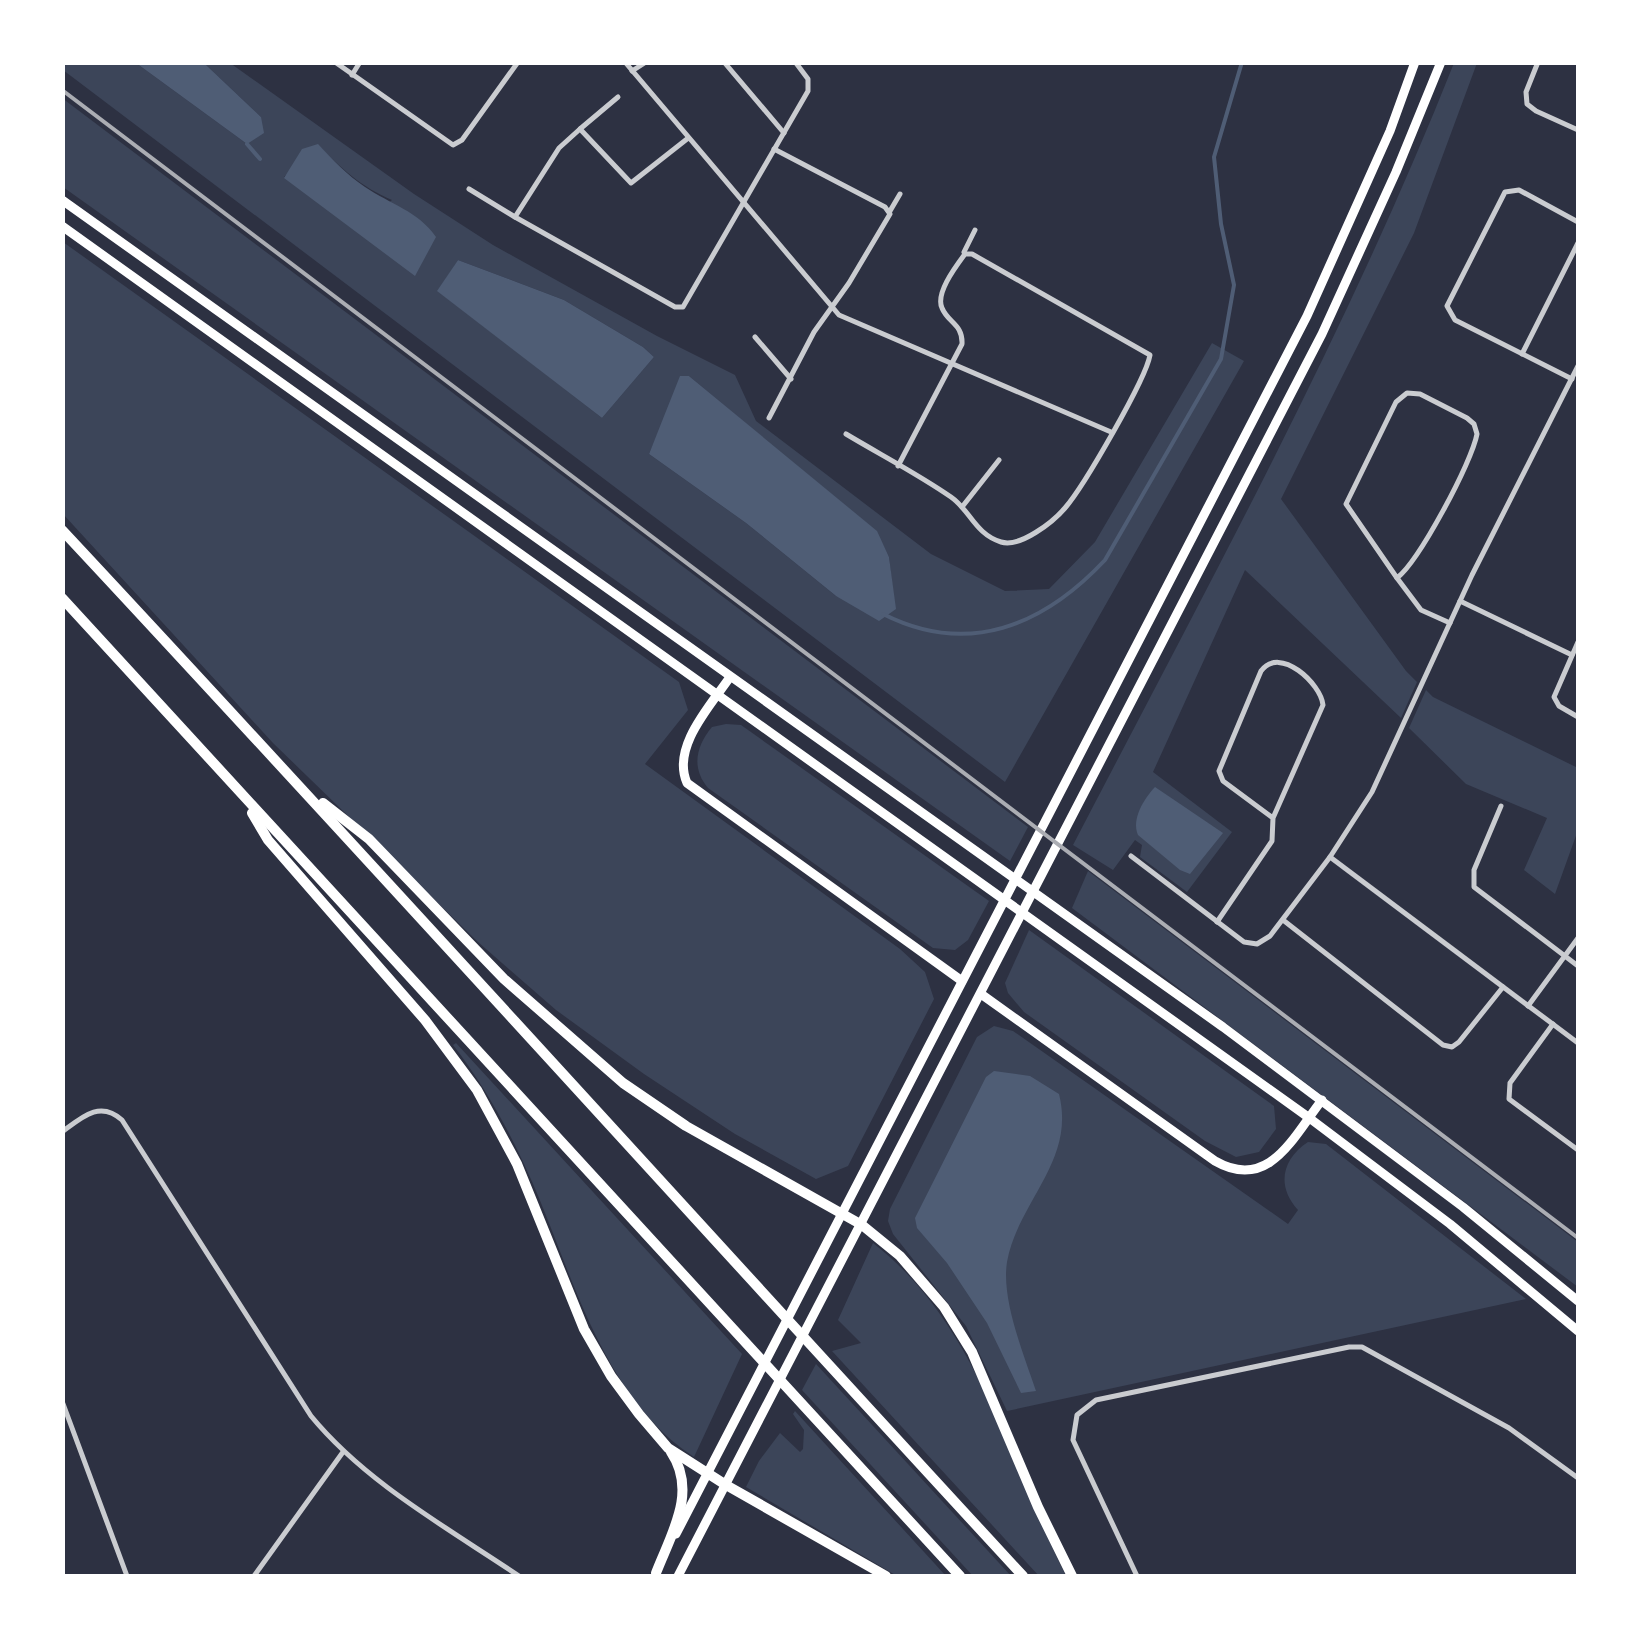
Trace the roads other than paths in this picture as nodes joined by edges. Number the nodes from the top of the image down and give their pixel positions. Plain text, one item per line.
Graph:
1 (334, 62) edge
2 (360, 62) edge
3 (505, 62) edge
4 (625, 62) edge
5 (646, 62) edge
6 (724, 62) edge
7 (1415, 62) edge
8 (1441, 62) edge
9 (1538, 62) edge
10 (796, 63) edge
11 (516, 65) edge
12 (632, 72) junction
13 (352, 75) junction
14 (618, 97) dead end
15 (580, 129) junction
16 (1578, 130) edge
17 (784, 133) junction
18 (687, 139) junction
19 (774, 149) junction
20 (469, 189) dead end
21 (900, 194) dead end
22 (62, 200) edge
23 (742, 203) junction
24 (890, 211) junction
25 (515, 217) junction
26 (1578, 222) edge
27 (62, 226) edge
28 (975, 230) dead end
29 (1578, 242) edge
30 (963, 255) junction
31 (832, 308) junction
32 (756, 337) dead end
33 (1522, 354) junction
34 (953, 365) junction
35 (1578, 366) edge
36 (791, 379) junction
37 (1572, 380) junction
38 (769, 418) dead end
39 (1111, 432) junction
40 (846, 434) dead end
41 (999, 460) dead end
42 (898, 466) junction
43 (962, 507) junction
44 (62, 530) edge
45 (1397, 578) junction
46 (62, 598) edge
47 (1460, 601) junction
48 (1450, 623) junction
49 (1578, 642) edge
50 (1572, 655) junction
51 (730, 677) junction
52 (718, 694) junction
53 (1578, 717) edge
54 (306, 791) junction
55 (244, 798) junction
56 (1501, 806) dead end
57 (1272, 818) junction
58 (1132, 856) dead end
59 (1330, 856) junction
60 (1283, 920) junction
61 (1217, 922) junction
62 (1578, 938) edge
63 (1564, 956) junction
64 (1578, 966) edge
65 (962, 981) junction
66 (1503, 987) junction
67 (981, 994) junction
68 (1528, 1006) junction
69 (1553, 1024) junction
70 (1578, 1043) edge
71 (1322, 1100) junction
72 (1308, 1117) junction
73 (62, 1132) edge
74 (1578, 1150) edge
75 (842, 1214) junction
76 (862, 1225) junction
77 (1578, 1301) edge
78 (1578, 1330) edge
79 (62, 1401) edge
80 (668, 1448) junction
81 (343, 1452) junction
82 (708, 1473) junction
83 (1578, 1478) edge
84 (726, 1484) junction
85 (655, 1575) edge
86 (128, 1576) edge
87 (254, 1576) edge
88 (520, 1576) edge
89 (678, 1576) edge
90 (886, 1576) edge
91 (960, 1576) edge
92 (1023, 1576) edge
93 (1072, 1576) edge
94 (1136, 1576) edge

1 - 13 street
2 - 13 street
3 - 11 street
4 - 12 street
5 - 12 street
6 - 17 street
7 - 65 main road
8 - 67 main road
9 - 16 street
10 - 17 street
11 - 13 street
12 - 18 street
14 - 15 street
15 - 18 street
15 - 25 street
17 - 19 street
18 - 23 street
19 - 23 street
19 - 24 street
20 - 25 street
21 - 24 street
22 - 51 main road
23 - 25 street
23 - 31 street
24 - 31 street
26 - 33 street
27 - 52 main road
28 - 30 street
29 - 33 street
30 - 34 street
30 - 39 street
31 - 34 street
31 - 36 street
32 - 36 street
33 - 37 street
34 - 39 street
34 - 42 street
35 - 37 street
36 - 38 street
37 - 47 street
39 - 43 street
40 - 42 street
41 - 43 street
42 - 43 street
44 - 54 highway
45 - 45 street
45 - 48 street
46 - 55 highway
47 - 48 street
47 - 50 street
48 - 59 street
49 - 50 street
50 - 53 street
51 - 52 main road
51 - 71 main road
52 - 65 main road
52 - 72 main road
54 - 75 highway
54 - 92 highway
55 - 80 highway
55 - 91 highway
56 - 63 street
57 - 57 street
57 - 61 street
58 - 61 street
59 - 60 street
59 - 66 street
60 - 61 street
60 - 66 street
62 - 63 street
63 - 64 street
63 - 68 street
65 - 75 main road
66 - 68 street
67 - 72 main road
67 - 76 main road
68 - 69 street
69 - 70 street
69 - 74 street
71 - 72 main road
71 - 77 main road
72 - 78 main road
73 - 81 street
75 - 76 highway
75 - 82 main road
76 - 84 main road
76 - 93 highway
79 - 86 street
80 - 82 highway
80 - 85 highway
81 - 87 street
81 - 88 street
82 - 84 highway
82 - 85 main road
83 - 94 street
84 - 89 main road
84 - 90 highway

